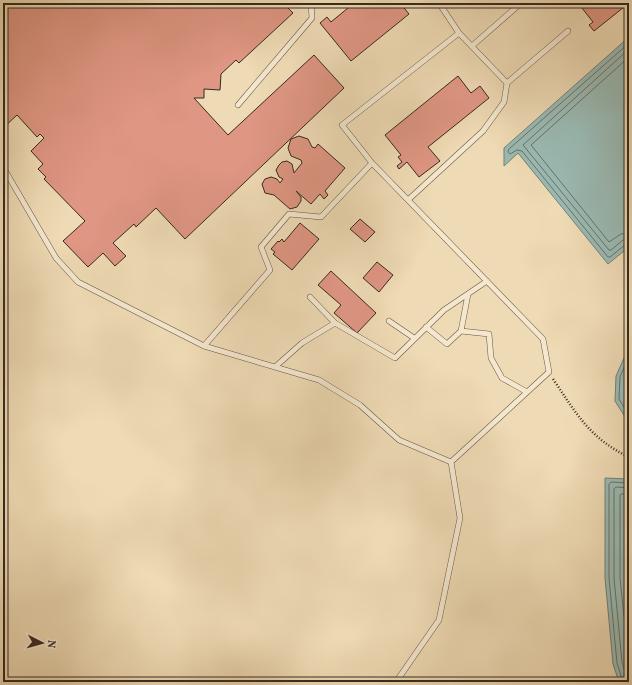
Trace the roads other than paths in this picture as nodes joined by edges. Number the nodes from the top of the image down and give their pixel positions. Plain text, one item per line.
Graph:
1 (311, 3) edge
2 (439, 3) edge
3 (521, 3) edge
4 (568, 31) dead end
5 (459, 33) junction
6 (472, 46) junction
7 (507, 84) junction
8 (238, 105) dead end
9 (372, 163) junction
10 (3, 168) edge
11 (408, 200) junction
12 (488, 282) junction
13 (468, 294) junction
14 (310, 297) dead end
15 (389, 321) dead end
16 (334, 323) junction
17 (426, 327) junction
18 (461, 331) junction
19 (414, 338) junction
20 (204, 346) junction
21 (275, 367) junction
22 (527, 392) junction
23 (451, 462) junction
24 (396, 682) edge

1 - 8 lane
2 - 5 lane
3 - 6 lane
4 - 7 lane
5 - 6 lane
5 - 9 lane
6 - 7 lane
7 - 11 lane
9 - 11 lane
9 - 20 lane
10 - 20 lane
11 - 12 lane
12 - 13 lane
12 - 22 lane
13 - 17 lane
13 - 18 lane
14 - 16 lane
15 - 19 lane
16 - 19 lane
16 - 21 lane
17 - 18 lane
17 - 19 lane
18 - 22 lane
20 - 21 lane
21 - 23 lane
22 - 23 lane
23 - 24 lane

